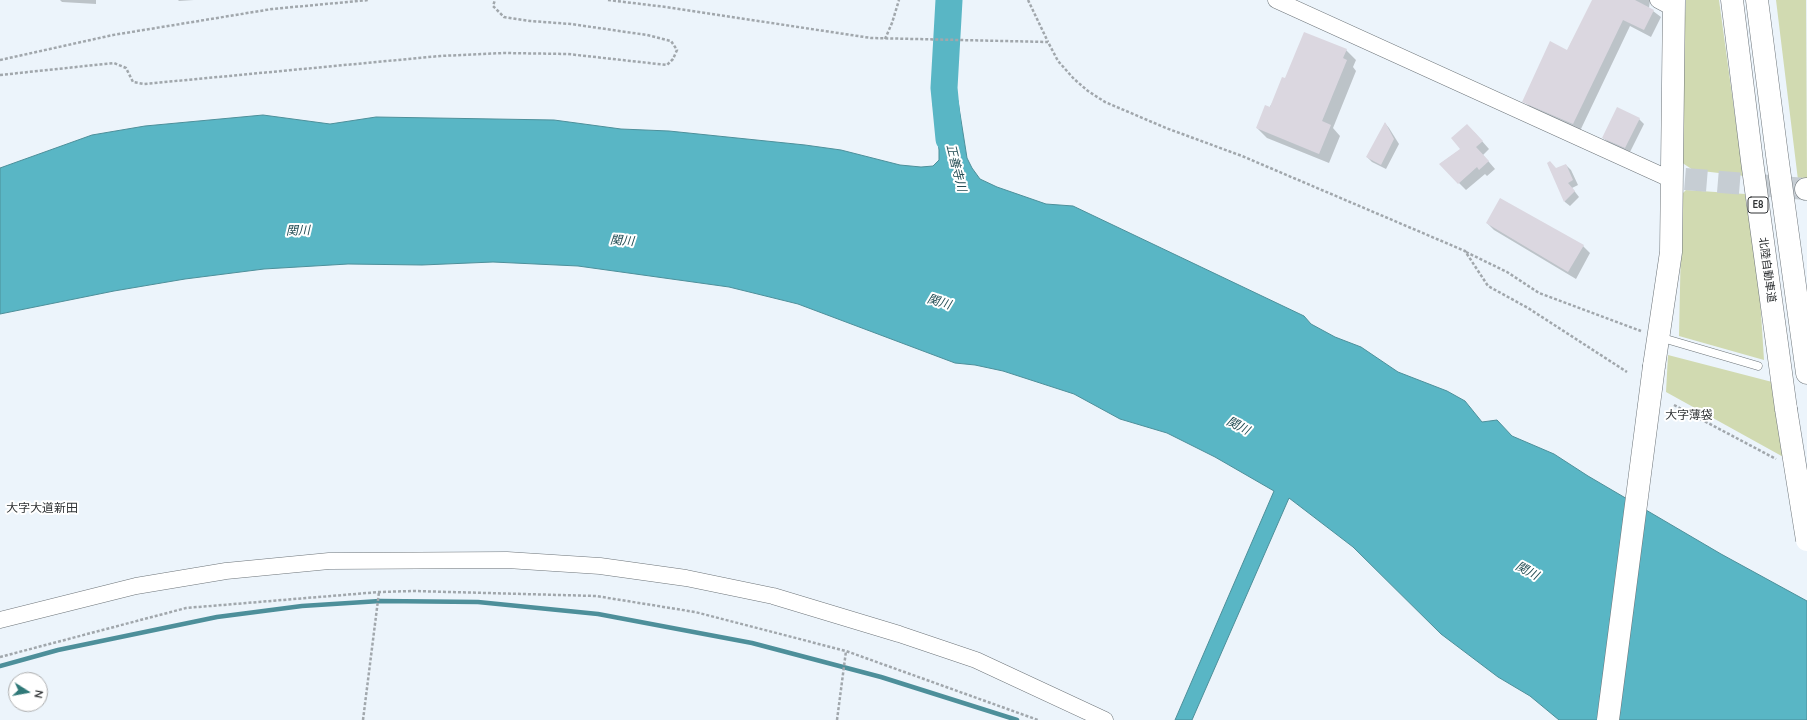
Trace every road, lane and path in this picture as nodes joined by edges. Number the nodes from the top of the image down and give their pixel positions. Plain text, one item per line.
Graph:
1 (369, 0) edge
2 (495, 0) edge
3 (608, 0) edge
4 (899, 0) edge
5 (1028, 0) edge
6 (1276, 0) edge
7 (1732, 0) edge
8 (1757, 0) edge
9 (1668, 3) edge
10 (885, 38) junction
11 (1048, 42) junction
12 (0, 60) edge
13 (0, 75) edge
14 (1678, 180) junction
15 (1465, 251) junction
16 (1658, 337) junction
17 (1758, 366) dead end
18 (1627, 372) dead end
19 (1807, 373) edge
20 (1674, 405) dead end
21 (1782, 462) dead end
22 (1807, 540) edge
23 (379, 592) junction
24 (0, 620) edge
25 (846, 650) junction
26 (0, 656) edge
27 (363, 720) edge
28 (837, 720) edge
29 (1038, 720) edge
30 (1105, 720) edge
31 (1608, 720) edge

1 - 12 path
2 - 13 path
3 - 10 path
4 - 10 path
5 - 11 path
6 - 14 street
7 - 22 main road, 北陸自動車道 / E8, bridge
8 - 19 main road, E8
9 - 14 main road
10 - 11 path
11 - 15 path
14 - 16 main road
15 - 16 path
15 - 18 path
16 - 17 lane
16 - 31 main road, bridge
20 - 21 path
23 - 25 path
23 - 26 path
23 - 27 path
24 - 30 street
25 - 28 path
25 - 29 path

